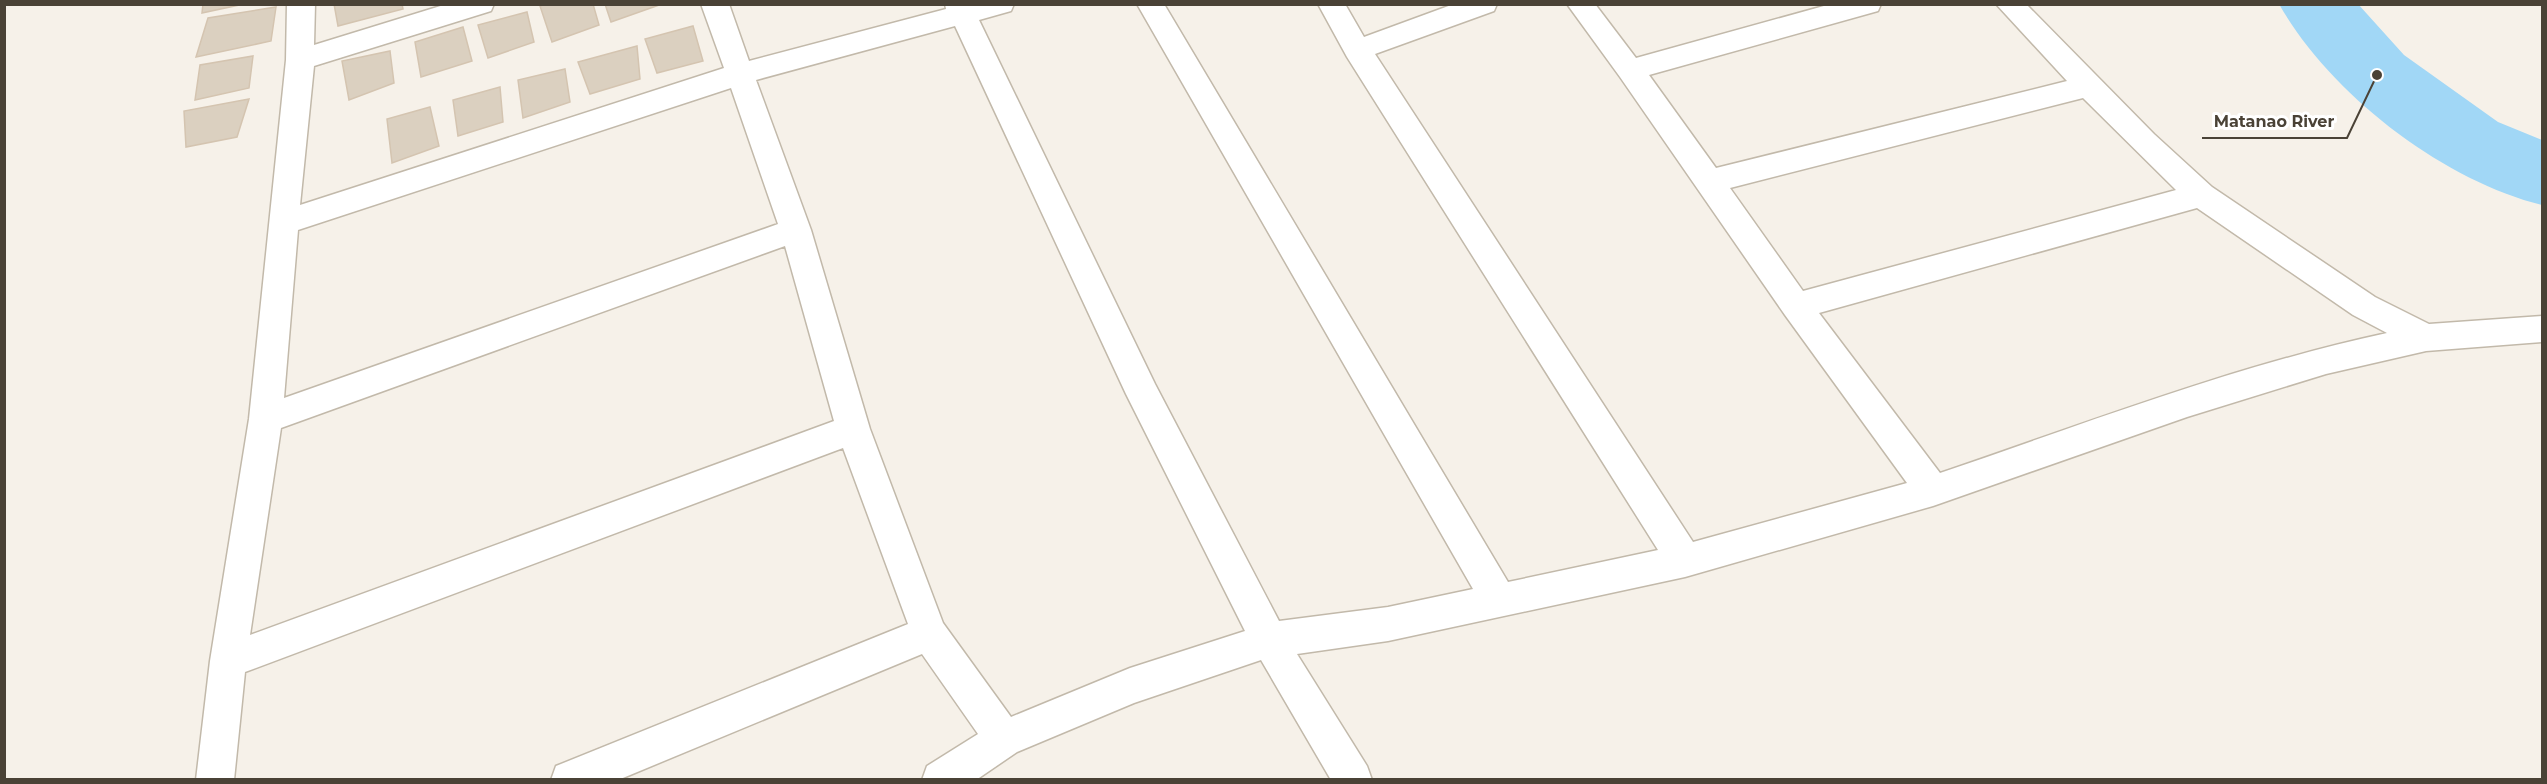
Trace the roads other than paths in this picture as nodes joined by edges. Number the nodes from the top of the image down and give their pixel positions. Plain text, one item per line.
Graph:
1 (302, 4) edge
2 (481, 4) edge
3 (715, 4) edge
4 (1001, 4) edge
5 (1150, 4) edge
6 (1331, 4) edge
7 (1484, 4) edge
8 (1580, 4) edge
9 (1868, 4) edge
10 (2009, 4) edge
11 (961, 10) edge
12 (1358, 50) junction
13 (300, 60) junction
14 (1630, 70) junction
15 (739, 74) junction
16 (2088, 87) junction
17 (1708, 182) junction
18 (2201, 195) junction
19 (283, 223) junction
20 (796, 230) junction
21 (1796, 306) junction
22 (2542, 329) edge
23 (2426, 338) junction
24 (266, 419) junction
25 (853, 429) junction
26 (1933, 491) junction
27 (1685, 561) junction
28 (1500, 602) junction
29 (929, 633) junction
30 (1269, 640) junction
31 (228, 661) junction
32 (1004, 740) junction
33 (215, 780) edge
34 (570, 780) edge
35 (941, 780) edge
36 (1353, 780) edge

1 - 13 street
2 - 13 street
3 - 15 street
4 - 11 street
5 - 28 street
6 - 12 street
7 - 12 street
8 - 14 street
9 - 14 street
10 - 16 street
11 - 15 street
11 - 30 street
12 - 27 street
13 - 19 street
14 - 17 street
15 - 19 street
15 - 20 street
16 - 17 street
16 - 18 street
17 - 21 street
18 - 21 street
18 - 23 street
19 - 24 street
20 - 24 street
20 - 25 street
21 - 26 street
22 - 23 street
23 - 26 street
24 - 31 street
25 - 29 street
25 - 31 street
26 - 27 street
27 - 28 street
28 - 30 street
29 - 32 street
29 - 34 street
30 - 32 street
30 - 36 street
31 - 33 street
32 - 35 street

